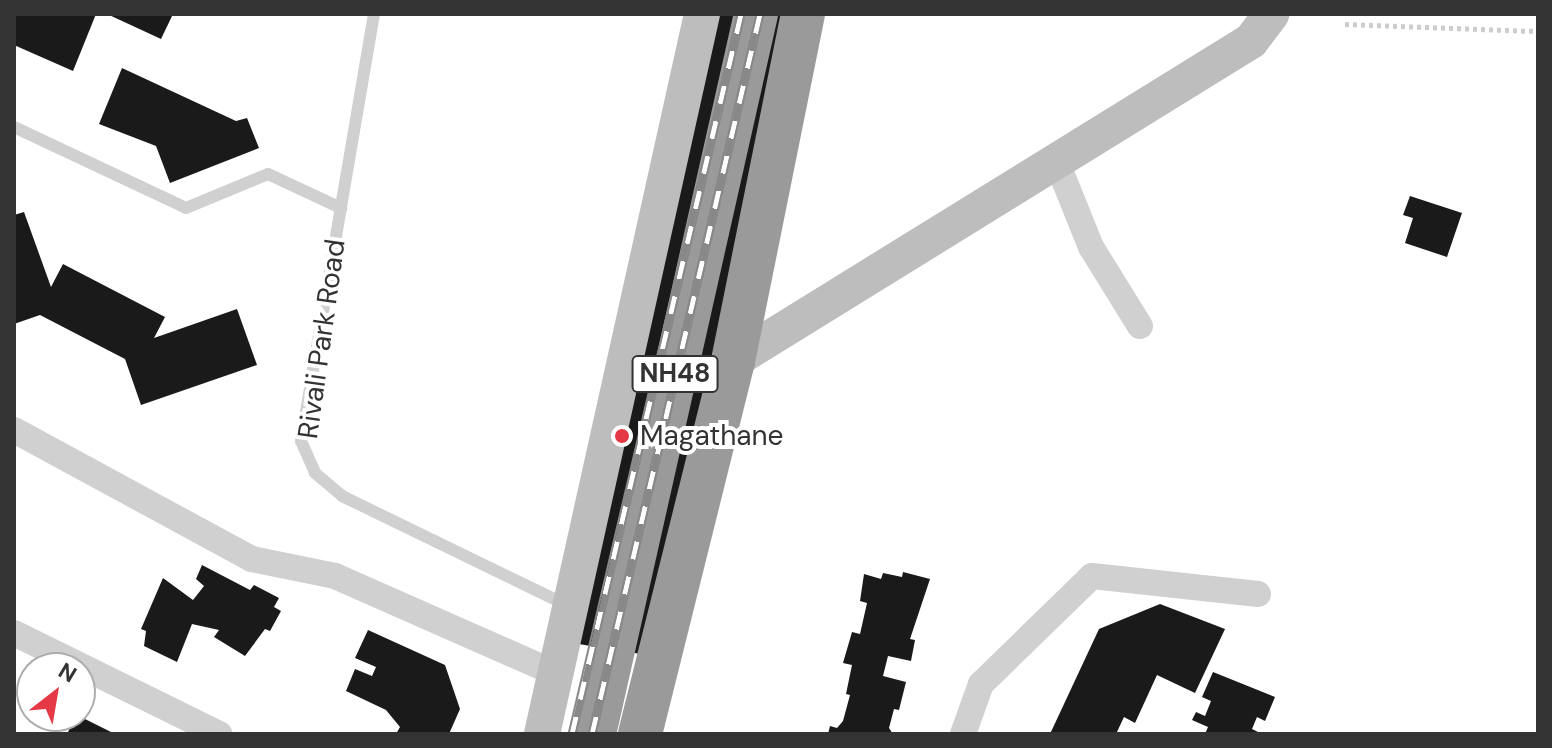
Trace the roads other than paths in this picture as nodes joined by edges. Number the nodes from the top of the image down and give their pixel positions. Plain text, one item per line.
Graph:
1 (374, 14) edge
2 (702, 14) edge
3 (756, 14) edge
4 (803, 14) edge
5 (1271, 14) edge
6 (14, 127) edge
7 (1056, 160) junction
8 (341, 208) junction
9 (1140, 326) dead end
10 (733, 361) junction
11 (14, 430) edge
12 (1258, 594) dead end
13 (569, 607) junction
14 (14, 633) edge
15 (555, 673) junction
16 (219, 734) edge
17 (542, 734) edge
18 (594, 734) edge
19 (640, 734) edge
20 (963, 734) edge

1 - 8 lane, Rivali Park Road
2 - 13 street
3 - 18 highway, NH48
4 - 10 highway, NH48
5 - 7 street
6 - 8 lane
7 - 9 street
7 - 10 street
8 - 13 lane, Rivali Park Road
10 - 19 highway, NH48
11 - 15 street
12 - 20 street
13 - 15 street
14 - 16 street
15 - 17 street

